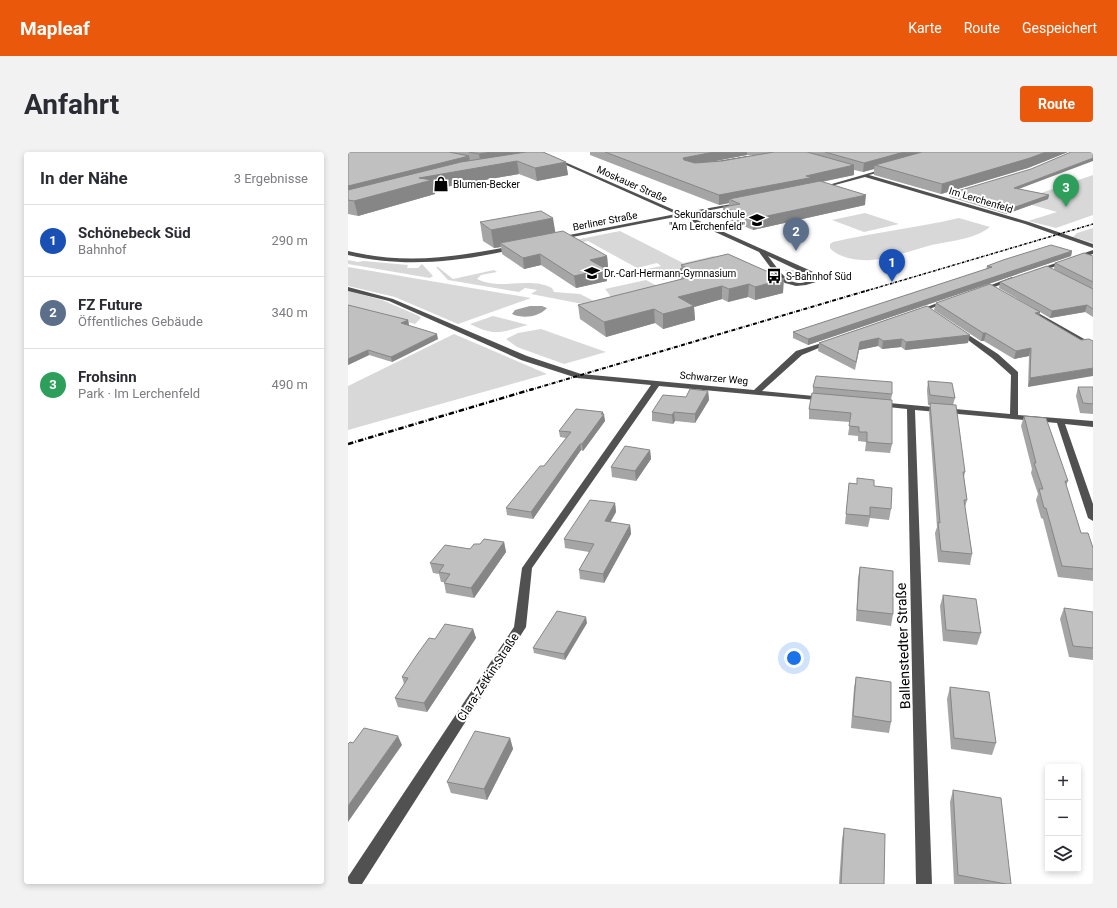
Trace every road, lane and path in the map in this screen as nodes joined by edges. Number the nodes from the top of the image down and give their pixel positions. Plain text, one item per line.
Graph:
1 (539, 152) edge
2 (552, 158) junction
3 (544, 160) edge
4 (751, 162) edge
5 (700, 164) edge
6 (894, 167) edge
7 (856, 173) edge
8 (863, 175) junction
9 (810, 190) edge
10 (952, 194) edge
11 (940, 197) junction
12 (748, 202) edge
13 (679, 215) junction
14 (553, 240) edge
15 (522, 246) edge
16 (1093, 246) edge
17 (762, 252) junction
18 (1093, 252) edge
19 (348, 253) edge
20 (1044, 268) junction
21 (1051, 272) edge
22 (1031, 273) edge
23 (1017, 278) edge
24 (989, 287) junction
25 (348, 289) edge
26 (996, 291) edge
27 (975, 292) edge
28 (954, 299) edge
29 (1030, 310) edge
30 (912, 314) edge
31 (951, 326) edge
32 (839, 339) edge
33 (1093, 347) edge
34 (656, 384) junction
35 (755, 393) junction
36 (833, 400) edge
37 (872, 404) edge
38 (911, 408) junction
39 (1014, 417) junction
40 (1060, 421) junction
41 (1093, 424) edge
42 (1093, 518) edge
43 (353, 884) edge
44 (924, 884) edge

1 - 2 street, Moskauer Straße
2 - 3 street
2 - 13 street, Moskauer Straße
4 - 5 street
6 - 8 street
7 - 8 street, Im Lerchenfeld
8 - 9 street
8 - 11 street, Im Lerchenfeld
10 - 11 street
11 - 16 street, Im Lerchenfeld
12 - 13 street, Berliner Straße
13 - 14 street, Berliner Straße
13 - 17 street, Moskauer Straße
15 - 19 street
17 - 17 street, Moskauer Straße
18 - 20 street
20 - 21 street
20 - 22 street
23 - 24 street
24 - 26 street
24 - 27 street
25 - 34 street, Schwarzer Weg
28 - 30 street
29 - 33 street
31 - 39 street
32 - 35 street
34 - 35 street, Schwarzer Weg
34 - 43 street, Clara-Zetkin-Straße
35 - 36 street, Schwarzer Weg
37 - 38 street
38 - 39 street
38 - 44 street, Ballenstedter Straße
39 - 40 street
40 - 41 street
40 - 42 street

